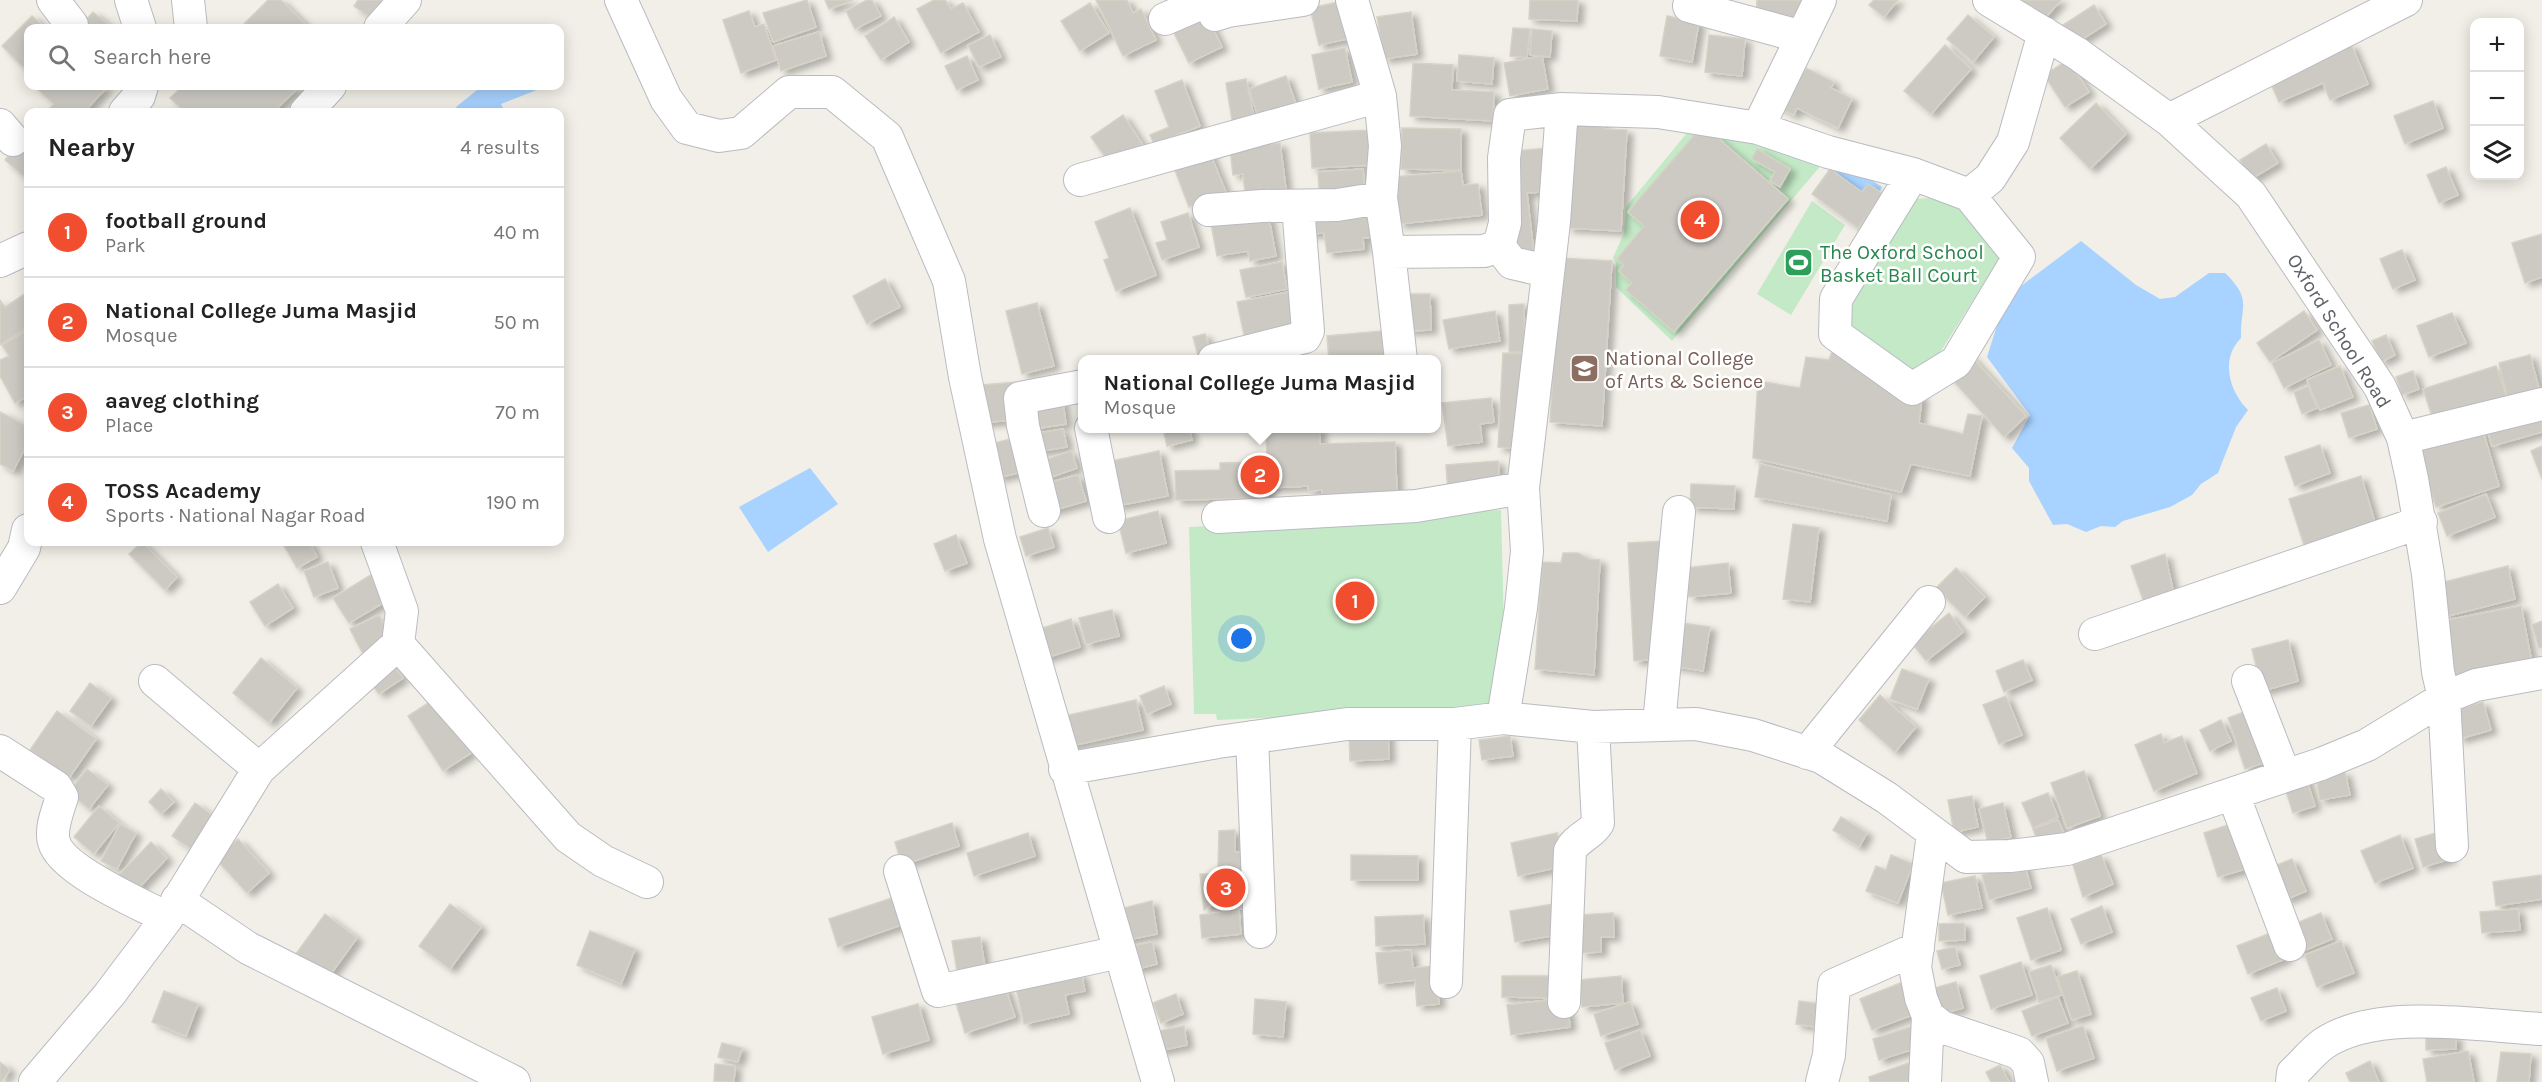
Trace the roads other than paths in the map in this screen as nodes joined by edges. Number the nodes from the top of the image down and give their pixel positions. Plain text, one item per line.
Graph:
1 (53, 0) edge
2 (131, 0) edge
3 (188, 0) edge
4 (405, 0) edge
5 (621, 0) edge
6 (1303, 0) edge
7 (1352, 0) edge
8 (1820, 0) edge
9 (1989, 0) edge
10 (2406, 0) edge
11 (1689, 6) dead end
12 (1165, 19) dead end
13 (71, 24) edge
14 (139, 24) edge
15 (191, 24) edge
16 (384, 24) edge
17 (2044, 33) junction
18 (1802, 37) junction
19 (141, 90) edge
20 (326, 90) edge
21 (1380, 96) junction
22 (128, 108) edge
23 (310, 108) edge
24 (1562, 110) junction
25 (2169, 120) junction
26 (1758, 128) junction
27 (1913, 174) junction
28 (1080, 180) dead end
29 (1969, 195) junction
30 (1381, 198) junction
31 (1298, 206) junction
32 (1209, 210) dead end
33 (1500, 246) junction
34 (24, 250) edge
35 (1389, 252) junction
36 (0, 261) edge
37 (1547, 271) junction
38 (1234, 355) edge
39 (1400, 355) edge
40 (1078, 389) edge
41 (2542, 404) edge
42 (1092, 433) edge
43 (2403, 438) junction
44 (1523, 488) junction
45 (1044, 511) dead end
46 (1679, 512) dead end
47 (1109, 516) dead end
48 (1218, 517) dead end
49 (2421, 522) junction
50 (24, 546) edge
51 (378, 546) edge
52 (0, 588) edge
53 (1929, 602) dead end
54 (2095, 634) dead end
55 (398, 644) junction
56 (2542, 673) edge
57 (155, 681) dead end
58 (2248, 681) dead end
59 (2444, 698) junction
60 (1503, 718) junction
61 (1659, 723) junction
62 (1455, 724) junction
63 (1593, 727) junction
64 (1252, 737) junction
65 (0, 752) edge
66 (1807, 753) junction
67 (259, 769) junction
68 (1065, 769) junction
69 (2285, 776) junction
70 (2234, 794) junction
71 (1933, 834) junction
72 (2452, 846) dead end
73 (900, 871) dead end
74 (647, 882) dead end
75 (172, 909) junction
76 (1260, 932) dead end
77 (2290, 945) dead end
78 (1918, 948) junction
79 (1120, 952) junction
80 (1446, 982) dead end
81 (1564, 1002) dead end
82 (1928, 1016) junction
83 (2542, 1029) edge
84 (35, 1082) edge
85 (514, 1082) edge
86 (1158, 1082) edge
87 (1822, 1082) edge
88 (1925, 1082) edge
89 (2032, 1082) edge
90 (2292, 1082) edge

1 - 13 street
2 - 14 street
3 - 15 street
4 - 16 street
5 - 68 street
6 - 12 street
7 - 21 street
8 - 18 street
9 - 17 street, Oxford School Road
10 - 25 street
11 - 18 street
17 - 25 street, Oxford School Road
17 - 29 street
18 - 26 street
19 - 22 street
20 - 23 street
21 - 28 street
21 - 30 street
24 - 26 street
24 - 33 street
24 - 37 street
25 - 43 street, Oxford School Road
26 - 27 street
27 - 29 street
27 - 29 street
30 - 31 street
30 - 35 street
31 - 32 street
31 - 38 street
33 - 35 street
33 - 37 street
34 - 36 street
35 - 39 street
37 - 44 street
40 - 45 street
41 - 43 street
42 - 47 street
43 - 49 street, Oxford School Road
44 - 48 street
44 - 60 street
46 - 61 street
49 - 54 street
49 - 59 street, Oxford School Road
50 - 52 street
51 - 55 street
53 - 66 street
55 - 67 street
55 - 74 street
56 - 59 street
57 - 67 street
58 - 69 street
59 - 69 street
59 - 72 street, Oxford School Road
60 - 62 street
60 - 63 street
61 - 63 street
61 - 66 street
62 - 64 street
62 - 80 street
63 - 81 street
64 - 68 street
64 - 76 street
65 - 75 street
66 - 71 street
67 - 75 street
68 - 79 street
69 - 70 street
70 - 71 street
70 - 77 street
71 - 78 street
73 - 79 street
75 - 84 street
75 - 85 street
78 - 82 street
78 - 87 street
79 - 86 street
82 - 88 street
82 - 89 street
83 - 90 street

